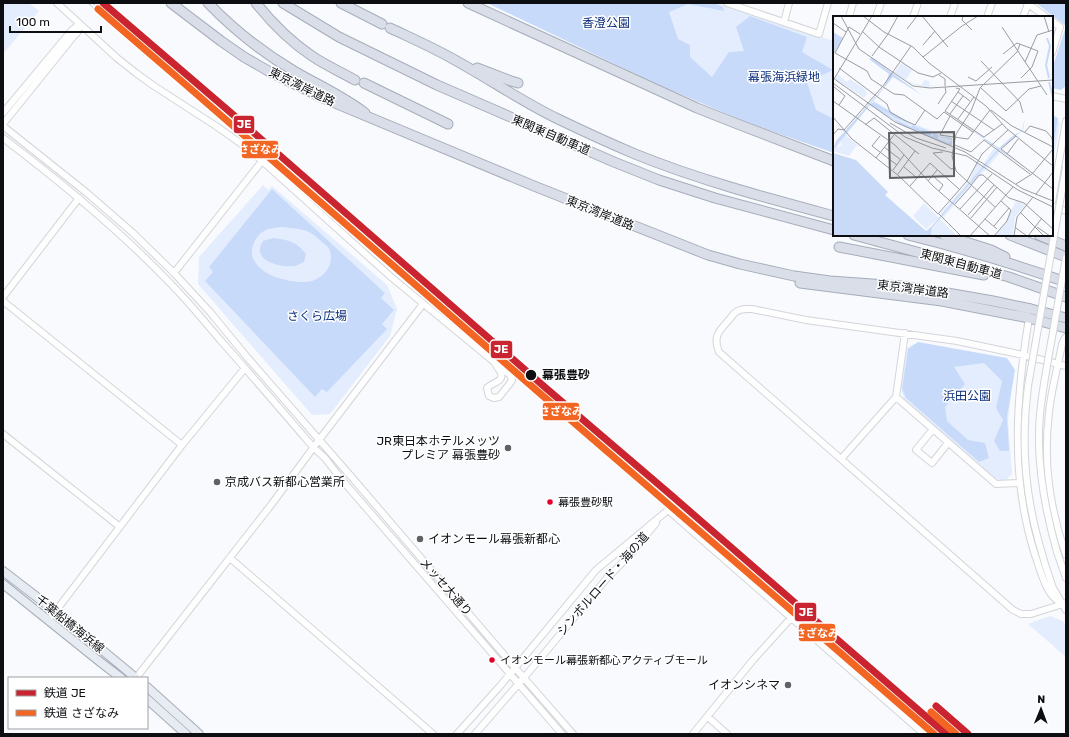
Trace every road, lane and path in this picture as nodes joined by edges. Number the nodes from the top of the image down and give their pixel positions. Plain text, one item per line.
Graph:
1 (56, 3) edge
2 (171, 3) edge
3 (208, 3) edge
4 (256, 3) edge
5 (282, 3) edge
6 (341, 3) edge
7 (468, 3) edge
8 (726, 3) edge
9 (751, 3) edge
10 (789, 3) edge
11 (828, 3) edge
12 (853, 3) edge
13 (881, 3) edge
14 (918, 3) edge
15 (955, 3) edge
16 (992, 3) edge
17 (1028, 3) edge
18 (749, 10) junction
19 (849, 16) edge
20 (876, 16) edge
21 (913, 16) edge
22 (950, 16) edge
23 (986, 16) edge
24 (1023, 16) edge
25 (1045, 16) edge
26 (784, 22) junction
27 (1053, 22) edge
28 (80, 24) junction
29 (382, 24) dead end
30 (390, 28) dead end
31 (1053, 50) edge
32 (454, 59) junction
33 (518, 83) dead end
34 (1053, 96) edge
35 (1066, 99) edge
36 (3, 113) edge
37 (376, 121) junction
38 (1066, 121) edge
39 (448, 124) dead end
40 (3, 125) edge
41 (3, 138) edge
42 (262, 161) junction
43 (833, 161) edge
44 (1066, 166) edge
45 (1053, 196) edge
46 (79, 198) junction
47 (1053, 206) edge
48 (1066, 211) edge
49 (833, 216) edge
50 (833, 230) edge
51 (858, 236) edge
52 (912, 236) edge
53 (947, 236) edge
54 (1013, 236) edge
55 (1043, 236) edge
56 (839, 246) dead end
57 (1066, 246) edge
58 (708, 255) junction
59 (1066, 257) edge
60 (1025, 268) junction
61 (174, 273) junction
62 (1009, 277) junction
63 (1066, 282) edge
64 (1066, 296) edge
65 (3, 297) edge
66 (3, 301) edge
67 (423, 304) junction
68 (1029, 318) junction
69 (1066, 318) edge
70 (1066, 328) edge
71 (905, 334) junction
72 (1066, 337) edge
73 (1023, 355) junction
74 (494, 362) junction
75 (1058, 364) junction
76 (1066, 366) edge
77 (245, 368) junction
78 (896, 397) junction
79 (933, 429) junction
80 (3, 434) edge
81 (319, 440) junction
82 (948, 443) junction
83 (182, 445) junction
84 (313, 448) junction
85 (841, 459) junction
86 (1019, 483) junction
87 (668, 510) junction
88 (120, 527) junction
89 (1066, 555) edge
90 (230, 558) junction
91 (3, 571) edge
92 (1066, 578) edge
93 (3, 584) edge
94 (1064, 603) edge
95 (1066, 610) edge
96 (55, 611) junction
97 (792, 617) junction
98 (49, 620) junction
99 (514, 667) junction
100 (510, 673) junction
101 (120, 677) edge
102 (135, 677) edge
103 (137, 677) edge
104 (524, 678) junction
105 (519, 684) junction
106 (148, 688) edge
107 (148, 700) edge
108 (708, 717) junction
109 (186, 734) edge
110 (199, 734) edge
111 (433, 734) edge
112 (457, 734) edge
113 (475, 734) edge
114 (562, 734) edge
115 (573, 734) edge
116 (693, 734) edge
117 (727, 734) edge
118 (924, 734) edge

1 - 28 street
2 - 37 highway, 東京湾岸道路
3 - 37 highway
4 - 39 highway
5 - 50 highway, 東関東自動車道
6 - 29 highway
7 - 43 highway
8 - 18 street
9 - 18 street
10 - 26 street
11 - 26 street
12 - 19 street
13 - 20 street
14 - 21 street
15 - 22 street
16 - 23 street
17 - 24 street
17 - 25 street
18 - 26 street
27 - 31 street
28 - 36 street
28 - 40 street
28 - 42 street
30 - 32 highway, 東関東自動車道
32 - 33 highway
32 - 49 highway, 東関東自動車道
34 - 35 street
37 - 58 highway, 東京湾岸道路
38 - 45 street
40 - 61 street, メッセ大通り
41 - 46 street, メッセ大通り
42 - 61 street
42 - 67 street
44 - 94 street, bridge
46 - 65 street
46 - 77 street, メッセ大通り
47 - 48 street
51 - 62 highway, 東関東自動車道
52 - 60 highway, 東関東自動車道
53 - 60 highway
54 - 59 highway
55 - 57 highway
56 - 62 highway
58 - 68 highway
58 - 69 highway, 東京湾岸道路, bridge
59 - 92 street, bridge
60 - 63 highway, 東関東自動車道
61 - 81 street, メッセ大通り
62 - 64 highway, 東関東自動車道
66 - 83 street
67 - 74 street
67 - 81 street
68 - 70 highway
68 - 73 street
71 - 73 street
71 - 78 street
71 - 85 street
72 - 75 street
73 - 75 street
73 - 86 street
74 - 74 street
75 - 76 street
75 - 89 street
77 - 83 street
77 - 84 street, メッセ大通り
78 - 79 street
78 - 85 street
79 - 82 street
79 - 82 street
80 - 88 street
81 - 84 street
81 - 99 street, メッセ大通り
82 - 86 street
83 - 88 street
84 - 90 street
84 - 100 street, メッセ大通り
85 - 94 street
86 - 94 street
87 - 97 street
87 - 99 street, シンボルロード・海の道
87 - 104 street, シンボルロード・海の道
88 - 96 street
90 - 103 street
90 - 111 street
91 - 96 main road, 千葉船橋海浜線
93 - 98 main road, 千葉船橋海浜線
94 - 95 street
96 - 98 street
96 - 102 main road, 千葉船橋海浜線
97 - 108 street
97 - 118 street
98 - 101 main road, 千葉船橋海浜線
99 - 100 street, シンボルロード・海の道
99 - 104 street, メッセ大通り
100 - 105 street, メッセ大通り
100 - 112 street, シンボルロード・海の道
104 - 105 street, シンボルロード・海の道
104 - 115 street, メッセ大通り
105 - 113 street
105 - 114 street, メッセ大通り
106 - 110 main road
107 - 109 main road
108 - 116 street
108 - 117 street

